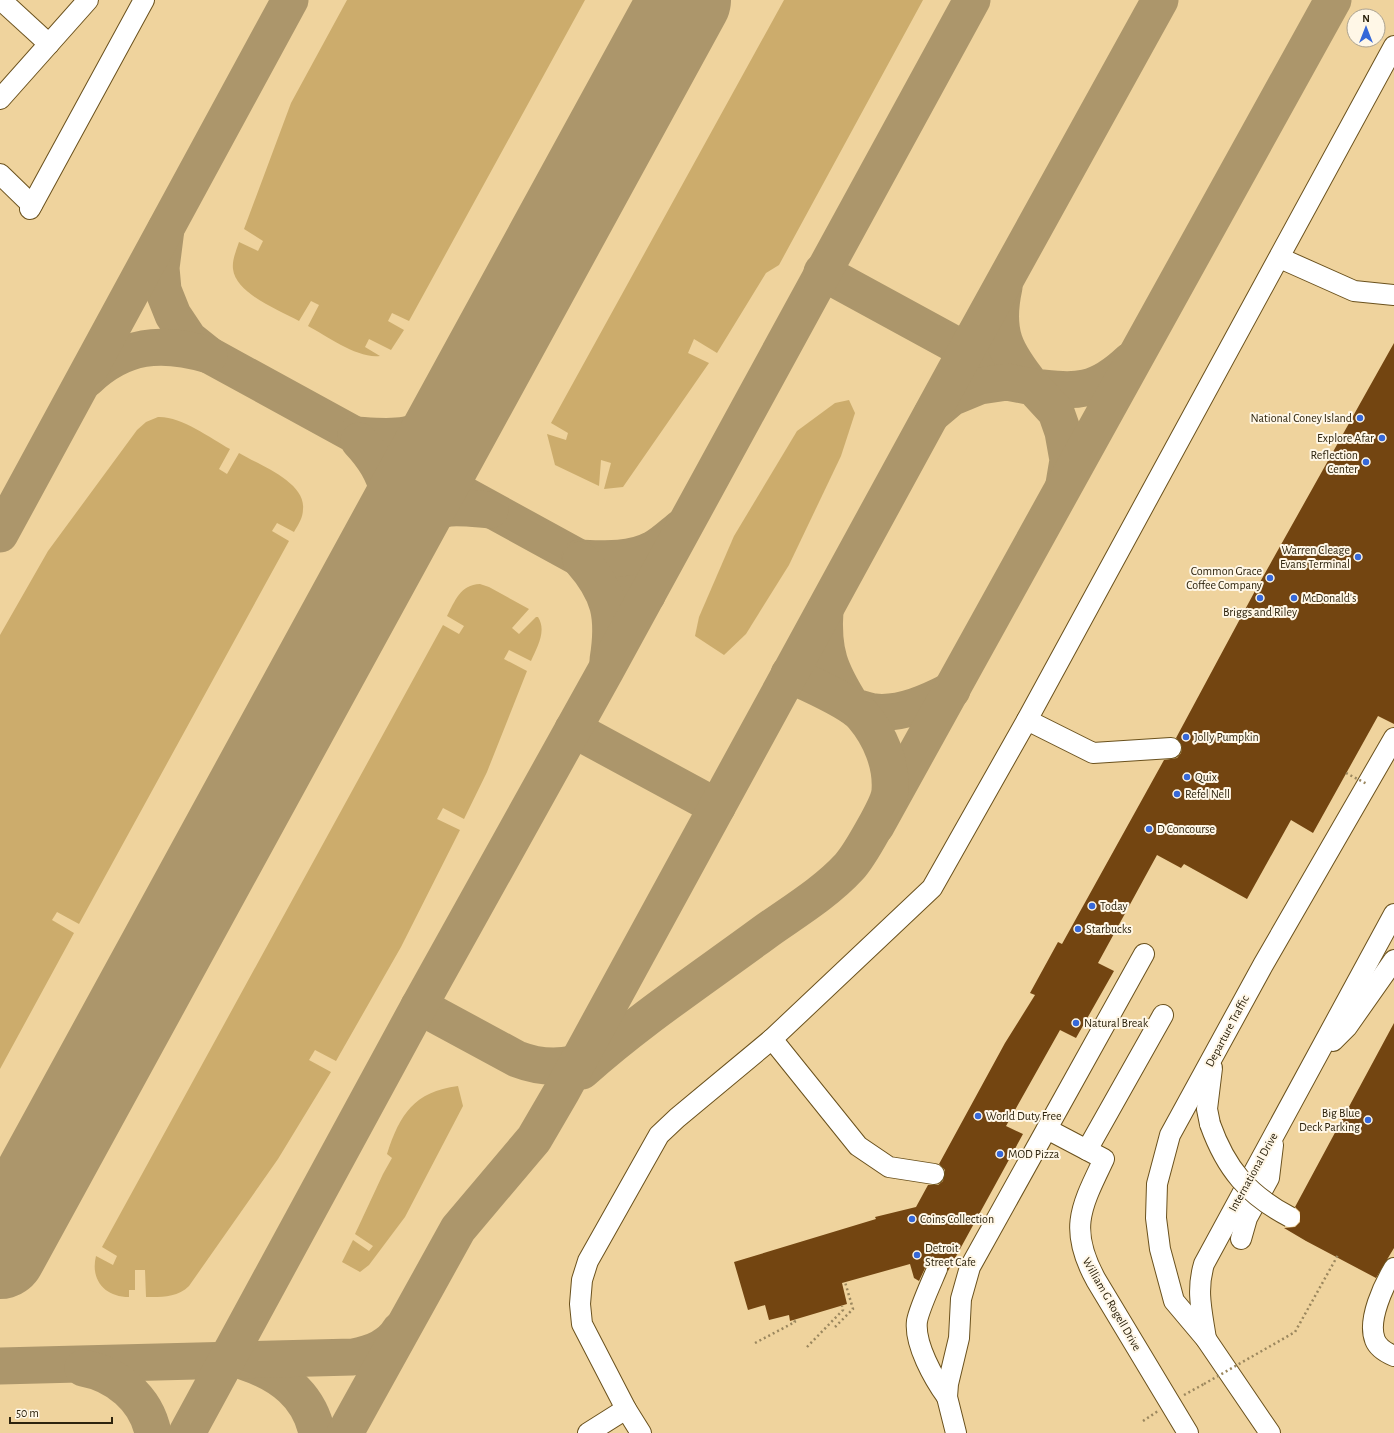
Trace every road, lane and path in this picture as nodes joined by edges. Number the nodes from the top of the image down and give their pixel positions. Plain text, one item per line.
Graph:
1 (1, 0) edge
2 (88, 0) edge
3 (144, 0) edge
4 (49, 44) junction
5 (1394, 46) edge
6 (0, 100) edge
7 (0, 174) edge
8 (1280, 258) junction
9 (1394, 294) edge
10 (1027, 720) junction
11 (1394, 738) edge
12 (1171, 748) dead end
13 (1346, 773) dead end
14 (1367, 784) junction
15 (1394, 914) edge
16 (1144, 954) dead end
17 (1394, 960) edge
18 (1163, 1015) dead end
19 (772, 1039) junction
20 (1317, 1056) junction
21 (1213, 1058) junction
22 (1047, 1129) junction
23 (1275, 1133) junction
24 (1087, 1150) junction
25 (934, 1174) dead end
26 (1290, 1218) dead end
27 (1241, 1239) dead end
28 (1338, 1255) dead end
29 (1394, 1268) edge
30 (937, 1269) dead end
31 (845, 1282) dead end
32 (842, 1306) dead end
33 (834, 1319) junction
34 (794, 1320) dead end
35 (839, 1323) junction
36 (835, 1327) dead end
37 (1206, 1339) junction
38 (755, 1343) dead end
39 (807, 1347) dead end
40 (1394, 1356) edge
41 (1204, 1384) dead end
42 (947, 1397) junction
43 (626, 1409) junction
44 (588, 1433) edge
45 (641, 1433) edge
46 (956, 1433) edge
47 (1188, 1433) edge
48 (1270, 1433) edge

1 - 4 street
2 - 4 street
3 - 7 street
4 - 6 street
5 - 8 street
8 - 9 street
8 - 10 street
10 - 12 street
10 - 19 street
11 - 14 street, Departure Traffic
13 - 14 path, bridge
14 - 21 street, Departure Traffic
15 - 20 street, International Drive
16 - 22 street
17 - 20 street
18 - 24 street
19 - 25 street
19 - 43 street
20 - 23 street, International Drive
21 - 26 street, bridge
21 - 37 street, Departure Traffic
22 - 24 street, William G Rogell Drive
22 - 42 street
23 - 27 street
23 - 37 street, International Drive
24 - 47 street, William G Rogell Drive
28 - 41 path, bridge
29 - 40 street
30 - 42 street
31 - 35 path
32 - 33 path
33 - 35 path
33 - 39 path
34 - 38 path
35 - 36 path
37 - 48 street, International Drive
42 - 46 street
43 - 44 street
43 - 45 street

